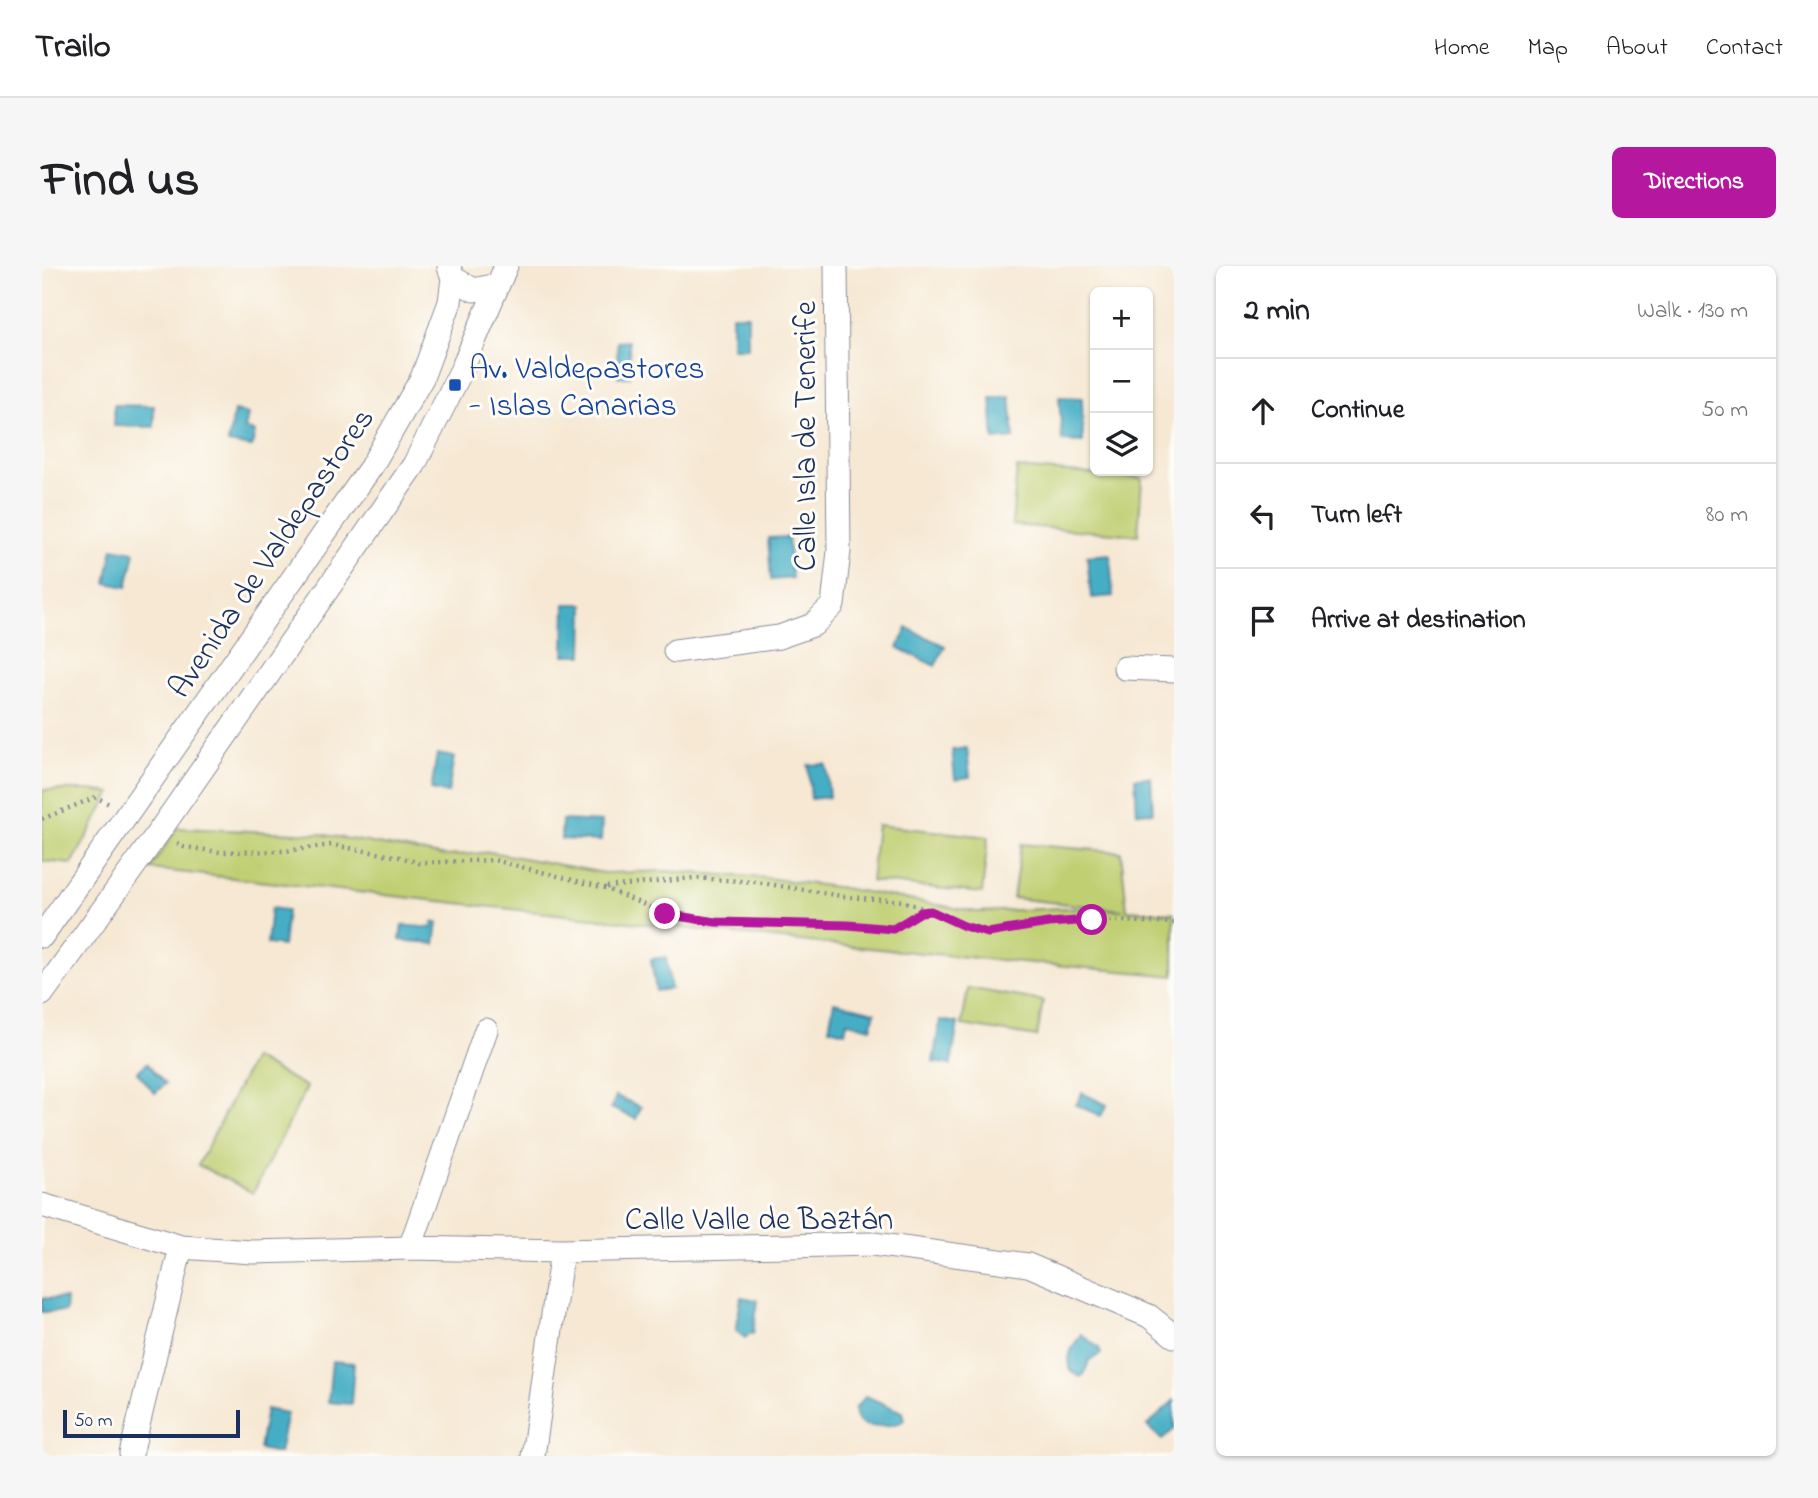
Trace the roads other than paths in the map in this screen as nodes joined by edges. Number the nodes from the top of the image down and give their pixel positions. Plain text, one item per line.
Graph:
1 (836, 266) edge
2 (451, 272) edge
3 (502, 276) edge
4 (674, 651) dead end
5 (1125, 668) dead end
6 (1174, 670) edge
7 (42, 936) edge
8 (42, 994) edge
9 (486, 1030) dead end
10 (42, 1205) edge
11 (181, 1247) junction
12 (410, 1248) junction
13 (562, 1251) junction
14 (1174, 1336) edge
15 (131, 1454) dead end
16 (533, 1456) edge

1 - 4 street, Calle Isla de Tenerife
2 - 3 street
2 - 7 street, Avenida de Valdepastores
3 - 8 street, Avenida de Valdepastores
5 - 6 street
9 - 12 street
10 - 11 street, Calle Valle de Baztán
11 - 12 street, Calle Valle de Baztán
11 - 15 street
12 - 13 street, Calle Valle de Baztán
13 - 14 street, Calle Valle de Baztán
13 - 16 street

